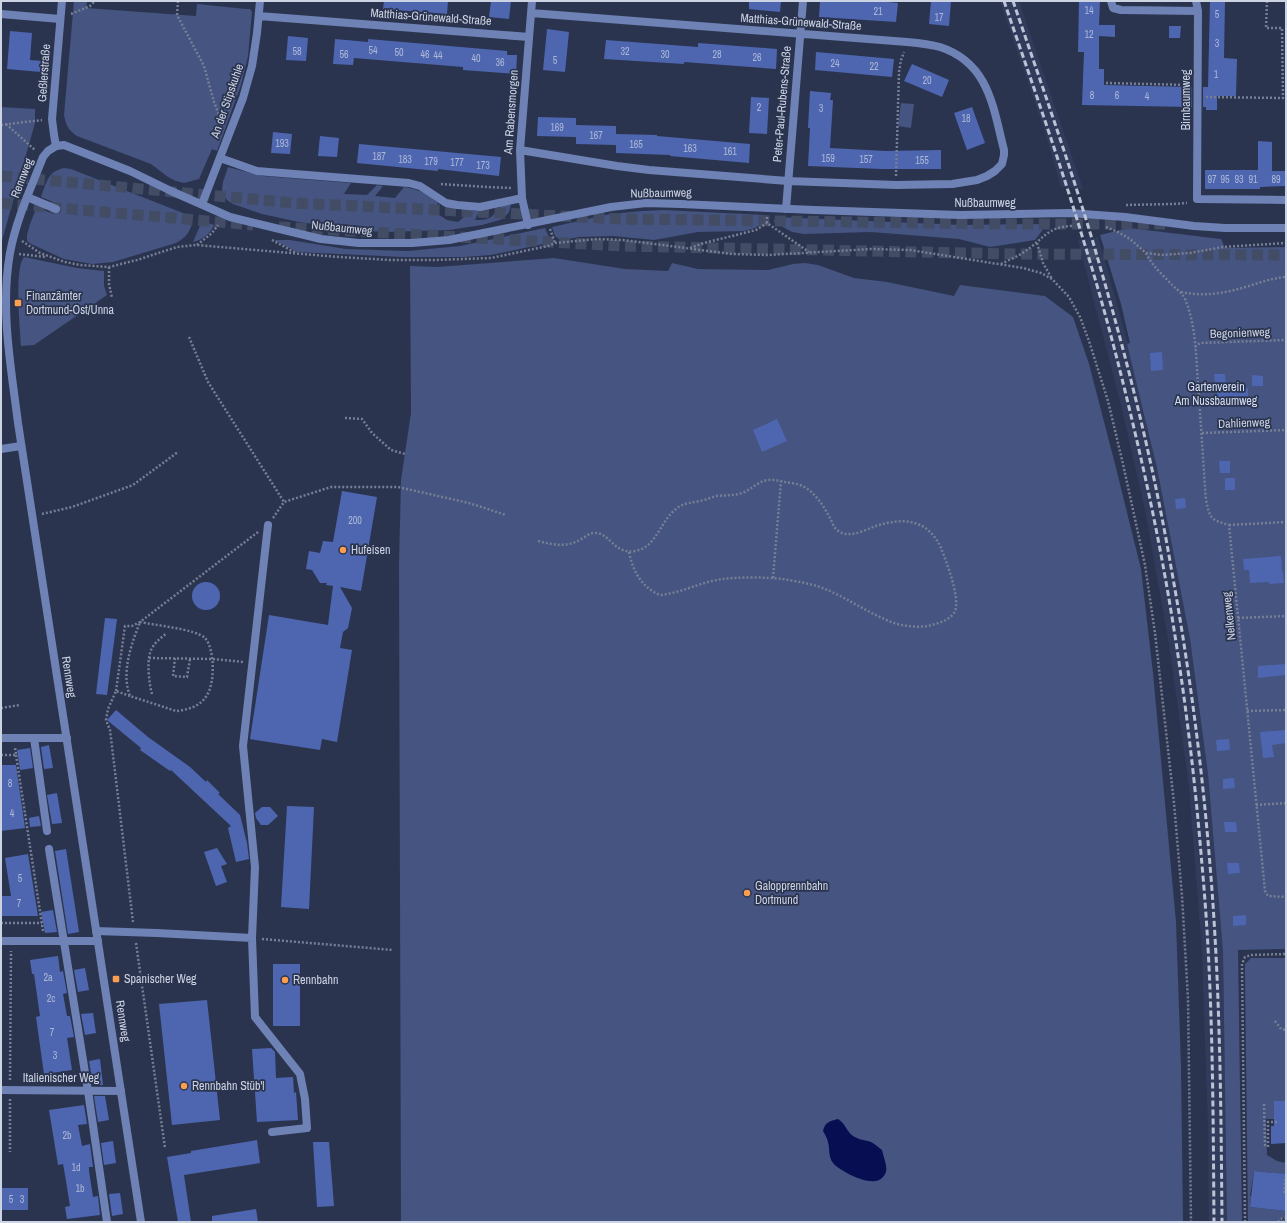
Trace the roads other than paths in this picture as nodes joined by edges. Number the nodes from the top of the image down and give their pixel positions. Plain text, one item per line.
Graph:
1 (62, 1) edge
2 (260, 1) edge
3 (532, 1) edge
4 (803, 1) edge
5 (1111, 1) edge
6 (1196, 1) edge
7 (1198, 11) junction
8 (531, 13) junction
9 (1, 14) edge
10 (259, 16) junction
11 (60, 19) junction
12 (800, 34) junction
13 (529, 37) junction
14 (56, 146) junction
15 (520, 150) junction
16 (1004, 150) joint
17 (220, 158) junction
18 (788, 181) junction
19 (27, 197) junction
20 (522, 198) junction
21 (1286, 200) edge
22 (202, 204) junction
23 (56, 209) dead end
24 (786, 209) junction
25 (528, 225) junction
26 (1286, 228) edge
27 (21, 446) junction
28 (1, 449) edge
29 (268, 525) road end
30 (1, 738) edge
31 (34, 738) junction
32 (67, 738) junction
33 (47, 831) dead end
34 (50, 849) dead end
35 (96, 931) junction
36 (252, 938) junction
37 (1, 941) edge
38 (64, 941) junction
39 (98, 941) junction
40 (1, 1090) edge
41 (88, 1090) junction
42 (121, 1091) junction
43 (272, 1132) dead end
44 (107, 1222) edge
45 (141, 1222) edge

1 - 11 street, Geßlerstraße
2 - 10 street, An der Stipskuhle
3 - 8 street, Am Rabensmorgen
4 - 12 street, Peter-Paul-Rubens-Straße
5 - 7 street
6 - 7 street, Birnbaumweg
7 - 21 street, Birnbaumweg
8 - 12 street, Matthias-Grünewald-Straße
8 - 13 street, Am Rabensmorgen
9 - 11 street
10 - 13 street, Matthias-Grünewald-Straße
10 - 17 street, An der Stipskuhle
11 - 14 street, Geßlerstraße
12 - 16 street, Matthias-Grünewald-Straße
12 - 18 street, Peter-Paul-Rubens-Straße
13 - 15 street, Am Rabensmorgen
14 - 19 street, Rennweg
14 - 22 street, Nußbaumweg
15 - 18 street, Nußbaumweg
15 - 20 street, Am Rabensmorgen
16 - 18 street, Nußbaumweg
17 - 20 street
17 - 22 street, An der Stipskuhle
18 - 24 street, Peter-Paul-Rubens-Straße
19 - 23 street
19 - 27 street, Rennweg
20 - 25 street, Am Rabensmorgen
22 - 25 street, Nußbaumweg
24 - 25 street, Nußbaumweg
24 - 26 street, Nußbaumweg
27 - 28 street
27 - 32 street, Rennweg
29 - 36 street
30 - 31 street
31 - 32 street
31 - 33 street
32 - 35 street, Rennweg
34 - 38 street
35 - 36 street
35 - 39 street, Rennweg
36 - 43 street
37 - 38 street
38 - 39 street
38 - 41 street
39 - 42 street, Rennweg
40 - 41 street, Italienischer Weg
41 - 42 street, Italienischer Weg
41 - 44 street
42 - 45 street, Rennweg

